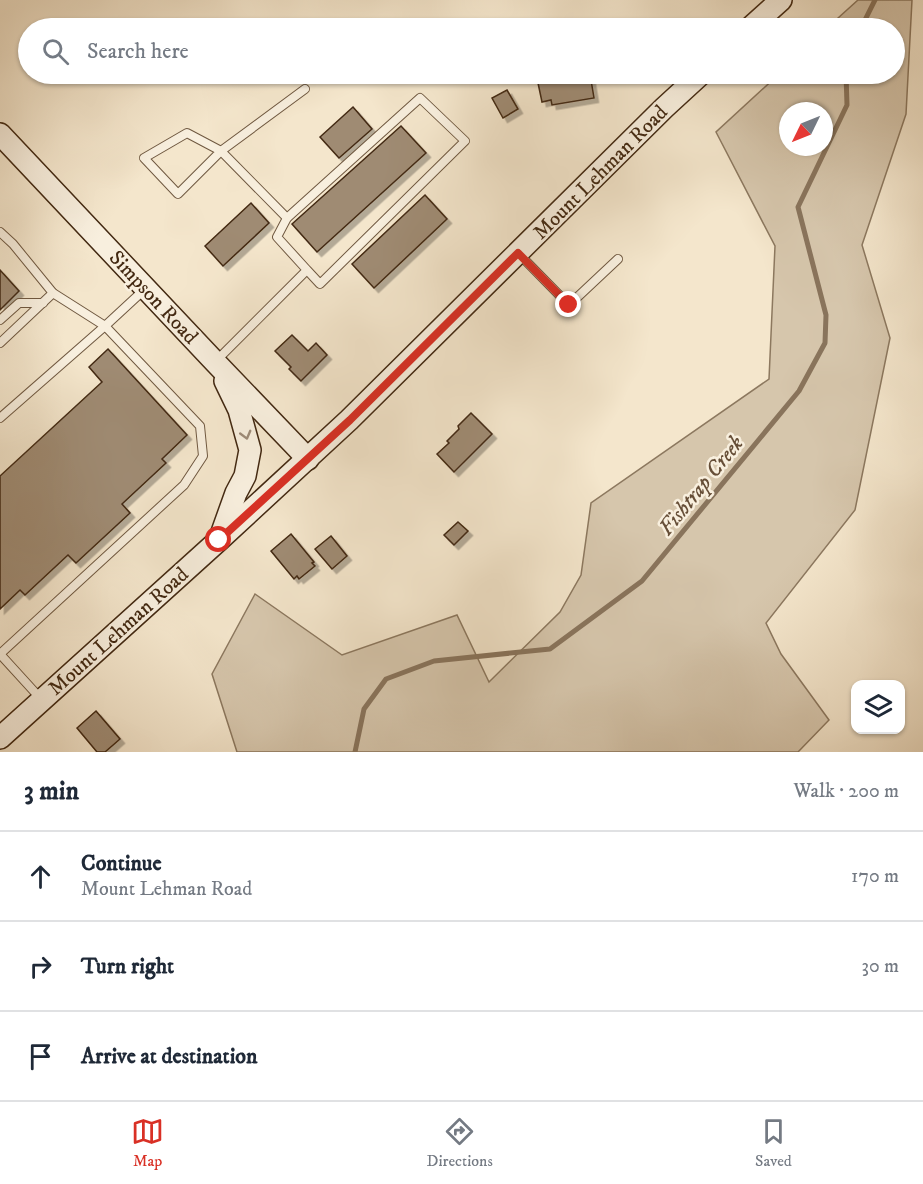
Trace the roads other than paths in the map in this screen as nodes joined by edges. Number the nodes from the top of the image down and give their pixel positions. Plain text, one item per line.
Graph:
1 (781, 0) edge
2 (761, 18) edge
3 (690, 84) edge
4 (306, 89) dead end
5 (0, 135) edge
6 (220, 151) junction
7 (287, 218) junction
8 (0, 232) edge
9 (518, 253) junction
10 (618, 259) dead end
11 (308, 270) junction
12 (146, 288) junction
13 (53, 293) junction
14 (43, 303) junction
15 (0, 320) edge
16 (105, 326) junction
17 (0, 343) edge
18 (215, 362) junction
19 (0, 418) edge
20 (308, 459) junction
21 (219, 540) junction
22 (0, 654) edge
23 (42, 700) junction
24 (0, 738) edge

1 - 2 main road
3 - 9 main road, Mount Lehman Road
4 - 6 lane
5 - 12 main road, Simpson Road
6 - 6 lane
6 - 7 lane
7 - 11 lane
7 - 11 lane
8 - 13 lane
9 - 10 lane
9 - 20 main road, Mount Lehman Road
11 - 18 lane
12 - 16 lane
12 - 18 main road, Simpson Road
13 - 14 lane
13 - 16 lane
14 - 15 lane
14 - 17 lane
16 - 19 lane
16 - 22 lane
18 - 20 main road, Simpson Road
18 -> 21 main road
20 - 21 main road, Mount Lehman Road
21 - 23 main road, Mount Lehman Road
22 - 23 lane
23 - 24 main road, Mount Lehman Road

